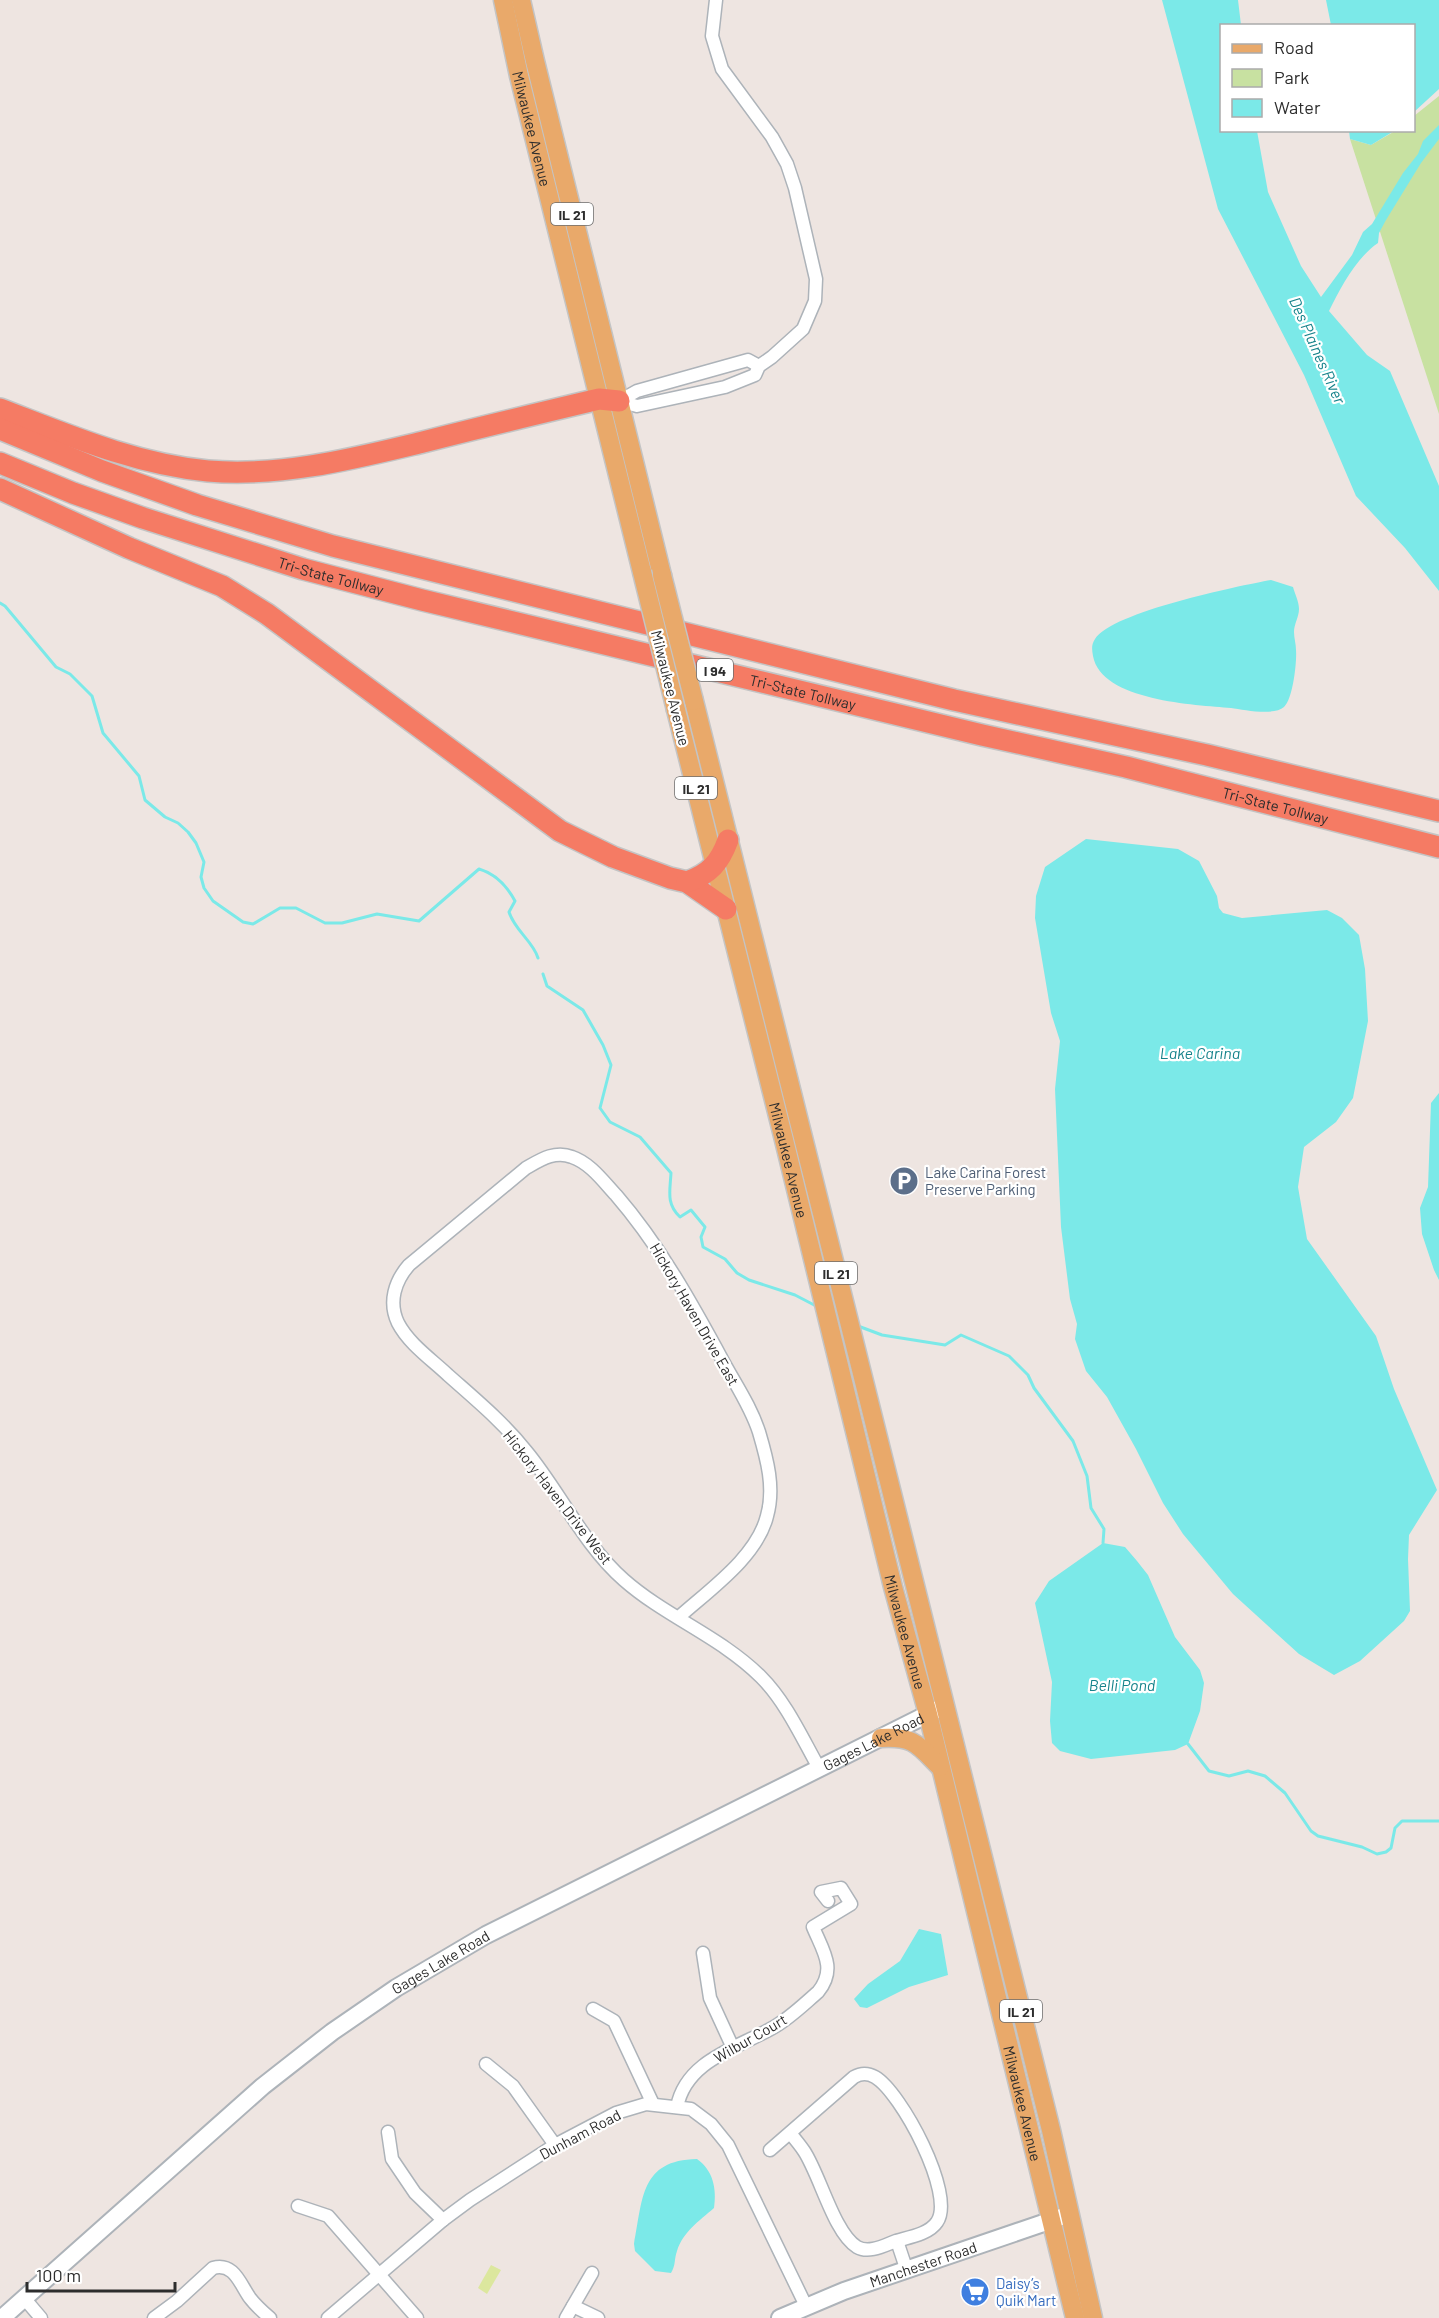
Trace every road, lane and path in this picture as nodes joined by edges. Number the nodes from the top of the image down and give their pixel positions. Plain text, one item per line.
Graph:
1 (503, 0) edge
2 (521, 0) edge
3 (716, 0) edge
4 (759, 366) junction
5 (609, 400) junction
6 (0, 409) edge
7 (0, 429) edge
8 (0, 463) edge
9 (0, 489) edge
10 (1439, 811) edge
11 (728, 840) junction
12 (1439, 847) edge
13 (715, 867) junction
14 (687, 882) junction
15 (726, 909) junction
16 (446, 1236) joint
17 (679, 1617) junction
18 (936, 1710) junction
19 (881, 1738) junction
20 (819, 1768) junction
21 (941, 1768) junction
22 (828, 1900) dead end
23 (703, 1953) dead end
24 (593, 2009) dead end
25 (733, 2048) junction
26 (486, 2064) dead end
27 (652, 2104) junction
28 (677, 2106) junction
29 (388, 2132) dead end
30 (790, 2133) junction
31 (555, 2145) junction
32 (770, 2150) dead end
33 (298, 2206) dead end
34 (1069, 2214) junction
35 (443, 2220) junction
36 (1051, 2220) junction
37 (897, 2241) junction
38 (907, 2271) junction
39 (592, 2273) dead end
40 (378, 2275) junction
41 (24, 2298) junction
42 (573, 2306) junction
43 (806, 2306) junction
44 (2, 2318) edge
45 (42, 2318) edge
46 (154, 2318) edge
47 (270, 2318) edge
48 (328, 2318) edge
49 (417, 2318) edge
50 (566, 2318) edge
51 (598, 2318) edge
52 (780, 2318) edge
53 (1075, 2318) edge
54 (1092, 2318) edge

1 - 5 main road, Milwaukee Avenue / IL 21
2 - 5 main road, Milwaukee Avenue / IL 21
3 - 4 street
4 - 5 street
4 - 5 street
5 - 6 highway
5 - 11 main road, Milwaukee Avenue / IL 21, bridge
5 - 13 main road, Milwaukee Avenue / IL 21, bridge
7 - 10 highway, Tri-State Tollway / I 94
8 - 12 highway, Tri-State Tollway / I 94
9 - 14 highway
11 - 13 highway
11 - 18 main road, Milwaukee Avenue / IL 21
13 - 14 highway
13 - 15 main road, Milwaukee Avenue / IL 21
14 - 15 highway
15 - 18 main road, Milwaukee Avenue / IL 21
16 - 17 street, Hickory Haven Drive West
16 - 17 street, Hickory Haven Drive East
17 - 20 street, Hickory Haven Drive West
18 - 19 street, Gages Lake Road
18 - 21 main road, Milwaukee Avenue / IL 21
18 - 34 main road, Milwaukee Avenue / IL 21
19 - 20 street, Gages Lake Road
19 - 21 main road
20 - 41 street, Gages Lake Road
21 - 36 main road, Milwaukee Avenue / IL 21
22 - 25 street, Wilbur Court
23 - 25 street
24 - 27 street
25 - 28 street, Wilbur Court
26 - 31 street
27 - 28 street, Dunham Road
27 - 31 street, Dunham Road
28 - 43 street, Dunham Road
29 - 35 street
30 - 32 street
30 - 37 street
30 - 37 street
31 - 35 street, Dunham Road
33 - 40 street
34 - 36 street, Manchester Road
34 - 54 main road, Milwaukee Avenue / IL 21
35 - 40 street, Dunham Road
36 - 38 street, Manchester Road
36 - 53 main road, Milwaukee Avenue / IL 21
37 - 38 street
38 - 43 street, Manchester Road
39 - 42 street
40 - 48 street, Dunham Road
40 - 49 street
41 - 44 street, Gages Lake Road
41 - 45 street
42 - 50 street
42 - 51 street
43 - 52 street, Manchester Road
46 - 47 street

